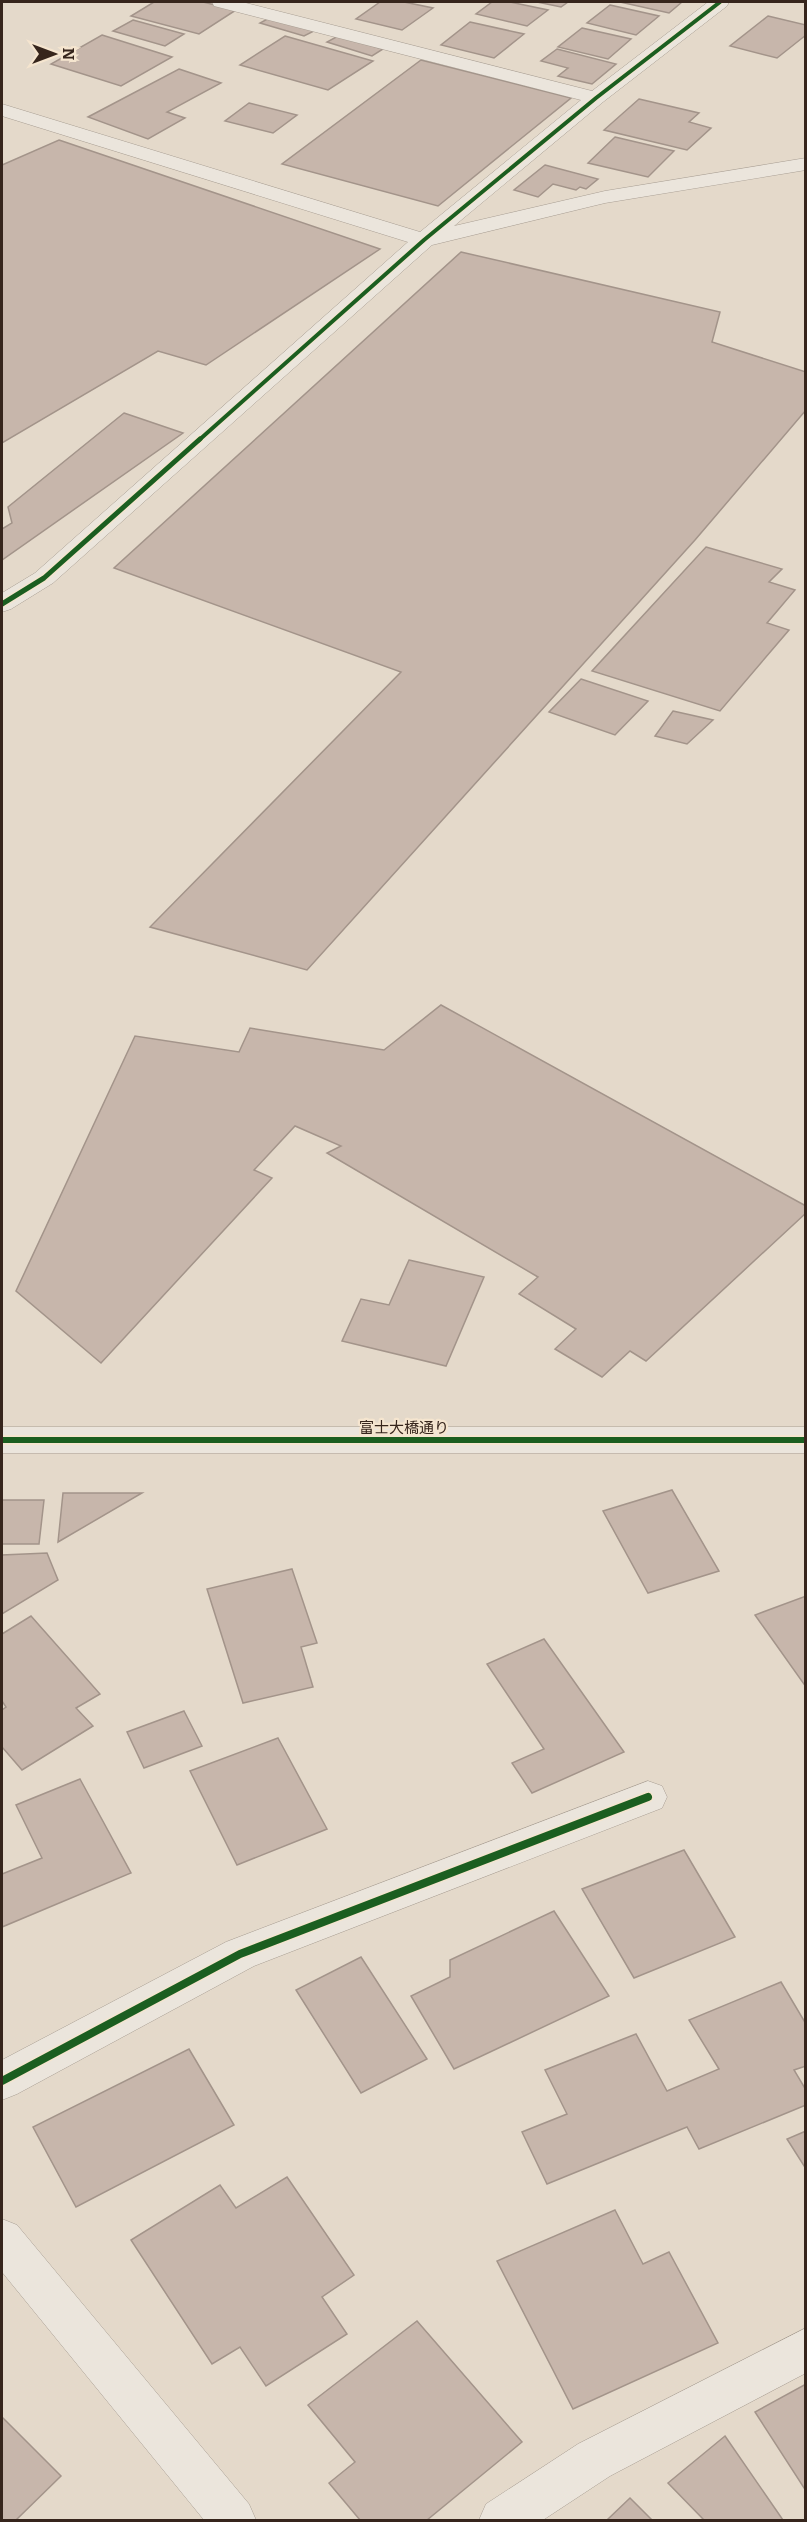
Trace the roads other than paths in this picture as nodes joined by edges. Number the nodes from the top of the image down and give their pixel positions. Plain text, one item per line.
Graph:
1 (221, 2) edge
2 (720, 2) edge
3 (596, 98) junction
4 (2, 110) edge
5 (806, 164) edge
6 (424, 240) junction
7 (2, 604) edge
8 (2, 1440) edge
9 (806, 1440) edge
10 (648, 1797) dead end
11 (2, 2081) edge
12 (2, 2239) edge
13 (806, 2349) edge
14 (233, 2520) edge
15 (502, 2520) edge

1 - 3 street
2 - 3 street
3 - 6 street
4 - 6 street
5 - 6 street
6 - 7 street
8 - 9 street, 富士大橋通り
10 - 11 street
12 - 14 street
13 - 15 street

